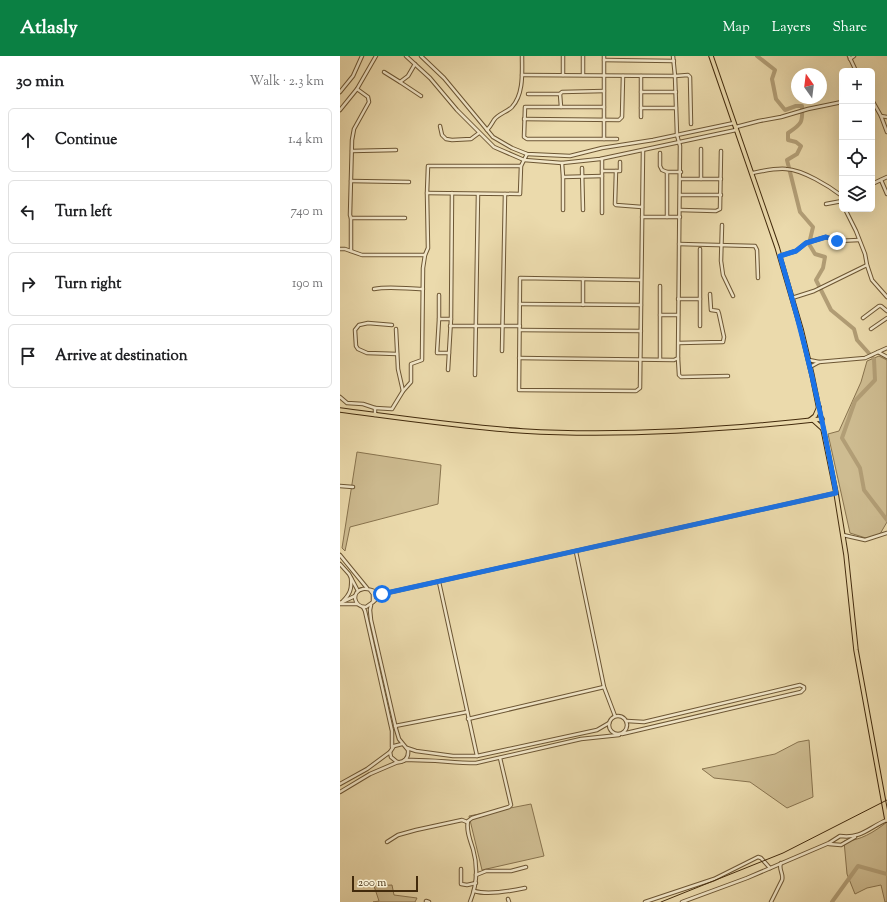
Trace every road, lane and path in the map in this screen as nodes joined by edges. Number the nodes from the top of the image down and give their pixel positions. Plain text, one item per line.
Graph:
1 (362, 56) edge
2 (376, 56) edge
3 (406, 56) edge
4 (421, 56) edge
5 (522, 56) edge
6 (563, 56) edge
7 (583, 56) edge
8 (604, 56) edge
9 (673, 56) edge
10 (712, 56) edge
11 (854, 56) edge
12 (850, 58) edge
13 (604, 60) junction
14 (674, 60) junction
15 (415, 64) junction
16 (855, 68) edge
17 (384, 72) dead end
18 (522, 75) junction
19 (563, 75) junction
20 (583, 75) junction
21 (604, 75) junction
22 (622, 76) junction
23 (641, 76) junction
24 (675, 76) junction
25 (400, 82) junction
26 (358, 89) junction
27 (604, 91) junction
28 (340, 92) edge
29 (641, 92) junction
30 (676, 92) junction
31 (528, 94) dead end
32 (560, 94) junction
33 (421, 96) dead end
34 (839, 103) edge
35 (874, 104) edge
36 (561, 107) junction
37 (604, 107) junction
38 (641, 108) junction
39 (676, 108) junction
40 (340, 110) edge
41 (881, 116) junction
42 (887, 116) edge
43 (641, 118) dead end
44 (524, 119) junction
45 (604, 119) junction
46 (691, 124) dead end
47 (440, 126) dead end
48 (736, 126) junction
49 (487, 130) junction
50 (887, 132) edge
51 (479, 133) junction
52 (677, 135) junction
53 (604, 139) junction
54 (617, 139) dead end
55 (679, 143) junction
56 (701, 149) dead end
57 (396, 150) dead end
58 (352, 151) junction
59 (643, 151) junction
60 (721, 151) dead end
61 (527, 154) junction
62 (660, 154) dead end
63 (602, 159) junction
64 (524, 160) junction
65 (620, 162) dead end
66 (562, 163) junction
67 (521, 166) junction
68 (582, 168) dead end
69 (602, 171) junction
70 (616, 171) junction
71 (667, 172) junction
72 (681, 172) junction
73 (752, 173) junction
74 (602, 176) junction
75 (563, 177) junction
76 (582, 177) junction
77 (887, 177) edge
78 (681, 179) junction
79 (701, 179) junction
80 (721, 179) junction
81 (881, 180) junction
82 (351, 181) junction
83 (408, 182) dead end
84 (875, 183) edge
85 (427, 193) junction
86 (452, 194) junction
87 (478, 194) junction
88 (504, 194) junction
89 (839, 194) edge
90 (887, 194) edge
91 (680, 195) junction
92 (721, 195) junction
93 (839, 202) edge
94 (826, 204) dead end
95 (642, 207) junction
96 (563, 210) dead end
97 (583, 210) dead end
98 (680, 210) junction
99 (847, 212) edge
100 (602, 213) dead end
101 (642, 217) junction
102 (667, 217) junction
103 (680, 217) junction
104 (351, 218) junction
105 (405, 218) dead end
106 (722, 224) dead end
107 (859, 240) junction
108 (679, 244) junction
109 (722, 245) junction
110 (340, 249) edge
111 (700, 249) dead end
112 (351, 251) junction
113 (425, 256) junction
114 (780, 256) junction
115 (867, 265) junction
116 (758, 278) dead end
117 (583, 279) junction
118 (641, 280) junction
119 (660, 286) dead end
120 (374, 289) dead end
121 (423, 289) junction
122 (710, 294) dead end
123 (439, 295) dead end
124 (733, 296) dead end
125 (887, 297) edge
126 (792, 298) junction
127 (678, 299) junction
128 (700, 299) junction
129 (520, 304) junction
130 (583, 304) junction
131 (641, 305) junction
132 (887, 311) edge
133 (660, 315) junction
134 (678, 315) junction
135 (863, 318) dead end
136 (887, 318) edge
137 (439, 319) junction
138 (450, 319) junction
139 (392, 325) dead end
140 (450, 326) junction
141 (476, 326) junction
142 (502, 326) junction
143 (700, 326) dead end
144 (520, 328) junction
145 (396, 329) dead end
146 (871, 329) dead end
147 (641, 331) junction
148 (679, 343) junction
149 (887, 348) edge
150 (502, 351) dead end
151 (449, 353) junction
152 (877, 353) junction
153 (397, 354) junction
154 (887, 357) edge
155 (520, 358) junction
156 (678, 358) junction
157 (640, 359) junction
158 (660, 359) junction
159 (808, 359) junction
160 (820, 362) junction
161 (810, 367) junction
162 (448, 370) dead end
163 (475, 375) dead end
164 (728, 376) dead end
165 (403, 391) junction
166 (340, 397) edge
167 (819, 406) junction
168 (375, 408) junction
169 (340, 410) edge
170 (375, 415) junction
171 (822, 419) junction
172 (811, 420) junction
173 (824, 430) junction
174 (340, 486) edge
175 (353, 487) dead end
176 (836, 493) junction
177 (887, 533) edge
178 (843, 535) junction
179 (576, 552) junction
180 (340, 555) edge
181 (340, 564) edge
182 (351, 578) junction
183 (439, 582) junction
184 (368, 589) junction
185 (358, 591) junction
186 (382, 594) junction
187 (355, 596) junction
188 (341, 603) edge
189 (357, 604) junction
190 (372, 604) junction
191 (363, 607) junction
192 (604, 687) junction
193 (467, 712) junction
194 (615, 716) junction
195 (468, 719) junction
196 (627, 721) junction
197 (609, 723) junction
198 (395, 726) junction
199 (621, 734) junction
200 (402, 744) junction
201 (392, 748) junction
202 (407, 748) junction
203 (390, 752) junction
204 (477, 756) junction
205 (500, 758) junction
206 (405, 760) junction
207 (398, 762) junction
208 (340, 784) edge
209 (340, 792) edge
210 (887, 820) edge
211 (467, 822) junction
212 (858, 836) junction
213 (387, 842) dead end
214 (824, 845) junction
215 (782, 863) junction
216 (526, 867) dead end
217 (770, 868) junction
218 (461, 869) dead end
219 (476, 875) junction
220 (476, 883) junction
221 (525, 888) dead end
222 (474, 891) junction
223 (470, 902) edge
224 (645, 902) edge
225 (682, 902) edge
226 (771, 902) edge

1 - 28 street
2 - 26 street
3 - 15 street
4 - 49 street
5 - 18 street
6 - 19 street
7 - 20 street
8 - 13 street
9 - 14 street
10 - 48 main road
11 - 12 street
12 - 16 street
13 - 14 street
13 - 21 street
14 - 24 street
15 - 25 street
15 - 51 street
17 - 25 street
18 - 19 street
18 - 49 street
19 - 20 street
20 - 21 street
21 - 22 street
21 - 27 street
22 - 23 street
22 - 45 street
23 - 24 street
23 - 29 street
24 - 30 street
24 - 46 street
25 - 33 street
26 - 40 street
26 - 58 street
27 - 32 street
27 - 37 street
29 - 30 street
29 - 38 street
30 - 39 street
31 - 32 street
32 - 36 street
34 - 48 street
35 - 41 street
36 - 37 street
36 - 44 street
37 - 45 street
38 - 39 street
38 - 43 street
39 - 52 street
41 - 42 street
41 - 50 street
44 - 45 street
44 - 53 street
45 - 53 street
47 - 51 street
48 - 52 street
48 - 55 street
48 - 73 main road
49 - 61 street
51 - 64 street
52 - 55 street
52 - 61 street
53 - 54 street
55 - 59 street
55 - 72 street
56 - 79 street
57 - 58 street
58 - 82 street
59 - 63 street
59 - 95 street
60 - 80 street
61 - 64 street
62 - 71 street
63 - 66 street
63 - 69 street
64 - 66 street
64 - 67 street
65 - 70 street
66 - 75 street
67 - 85 street
67 - 88 street
68 - 76 street
69 - 70 street
69 - 74 street
70 - 95 street
71 - 72 street
71 - 102 street
72 - 78 street
73 - 89 street
73 - 114 main road
74 - 76 street
74 - 100 street
75 - 76 street
75 - 96 street
76 - 97 street
77 - 81 street
78 - 79 street
78 - 91 street
79 - 80 street
80 - 92 street
81 - 84 street
81 - 90 street
82 - 83 street
82 - 104 street
85 - 86 street
85 - 113 street
86 - 87 street
86 - 138 street
87 - 88 street
87 - 141 street
88 - 142 street
91 - 92 street
91 - 98 street
92 - 98 street
93 - 94 street
95 - 101 street
98 - 103 street
99 - 107 street
101 - 102 street
101 - 118 street
102 - 103 street
103 - 108 street
104 - 105 street
104 - 112 street
106 - 109 street
107 - 114 street
107 - 115 street
108 - 109 street
108 - 127 street
109 - 116 street
109 - 124 street
110 - 112 street
111 - 128 street
112 - 113 street
113 - 121 street
114 - 126 main road
115 - 125 street
115 - 126 street
117 - 118 street
117 - 129 street
117 - 130 street
118 - 131 street
119 - 133 street
120 - 121 street
121 - 165 street
122 - 148 street
123 - 137 street
126 - 159 main road
127 - 128 street
127 - 134 street
128 - 143 street
129 - 130 street
129 - 144 street
130 - 131 street
131 - 147 street
132 - 135 street
133 - 134 street
133 - 158 street
134 - 148 street
136 - 146 street
137 - 138 street
137 - 151 street
138 - 140 street
139 - 153 street
140 - 141 street
140 - 151 street
141 - 142 street
141 - 163 street
142 - 144 street
142 - 150 street
144 - 147 street
144 - 155 street
145 - 153 street
147 - 157 street
148 - 156 street
149 - 152 street
151 - 162 street
152 - 154 street
152 - 160 street
153 - 165 street
155 - 157 street
155 - 157 street
156 - 158 street
156 - 164 street
157 - 158 street
159 - 160 street
159 - 161 main road
160 - 161 street
161 - 167 main road
165 - 168 street
166 - 168 street
167 - 171 main road
167 - 172 main road
168 - 170 street
169 - 170 main road
170 - 172 main road
171 - 172 main road
171 - 173 main road
172 - 173 main road
173 - 176 main road
174 - 175 street
176 - 178 main road
176 - 179 street
177 - 178 street
178 - 210 main road
179 - 183 street
179 - 192 street
180 - 184 street
181 - 182 street
182 - 185 street
182 - 188 street
183 - 186 street
183 - 193 street
184 - 185 street
184 - 186 street
184 - 190 street
185 - 187 street
186 - 190 street
187 - 188 street
187 - 189 street
188 - 189 street
189 - 191 street
190 - 191 street
190 - 198 street
191 - 201 street
192 - 194 street
192 - 195 street
193 - 195 street
193 - 198 street
194 - 196 street
194 - 197 street
195 - 204 street
196 - 199 street
196 - 199 street
197 - 199 street
197 - 204 street
198 - 200 street
199 - 205 street
200 - 201 street
200 - 202 street
201 - 203 street
202 - 204 street
202 - 206 street
203 - 207 street
203 - 208 street
205 - 206 street
205 - 211 street
206 - 207 street
207 - 209 street
210 - 212 street
211 - 213 street
211 - 219 street
212 - 214 street
212 - 214 street
214 - 215 street
215 - 217 street
215 - 226 street
216 - 219 street
217 - 224 street
217 - 225 street
218 - 220 street
219 - 220 street
220 - 222 street
221 - 222 street
222 - 223 street

